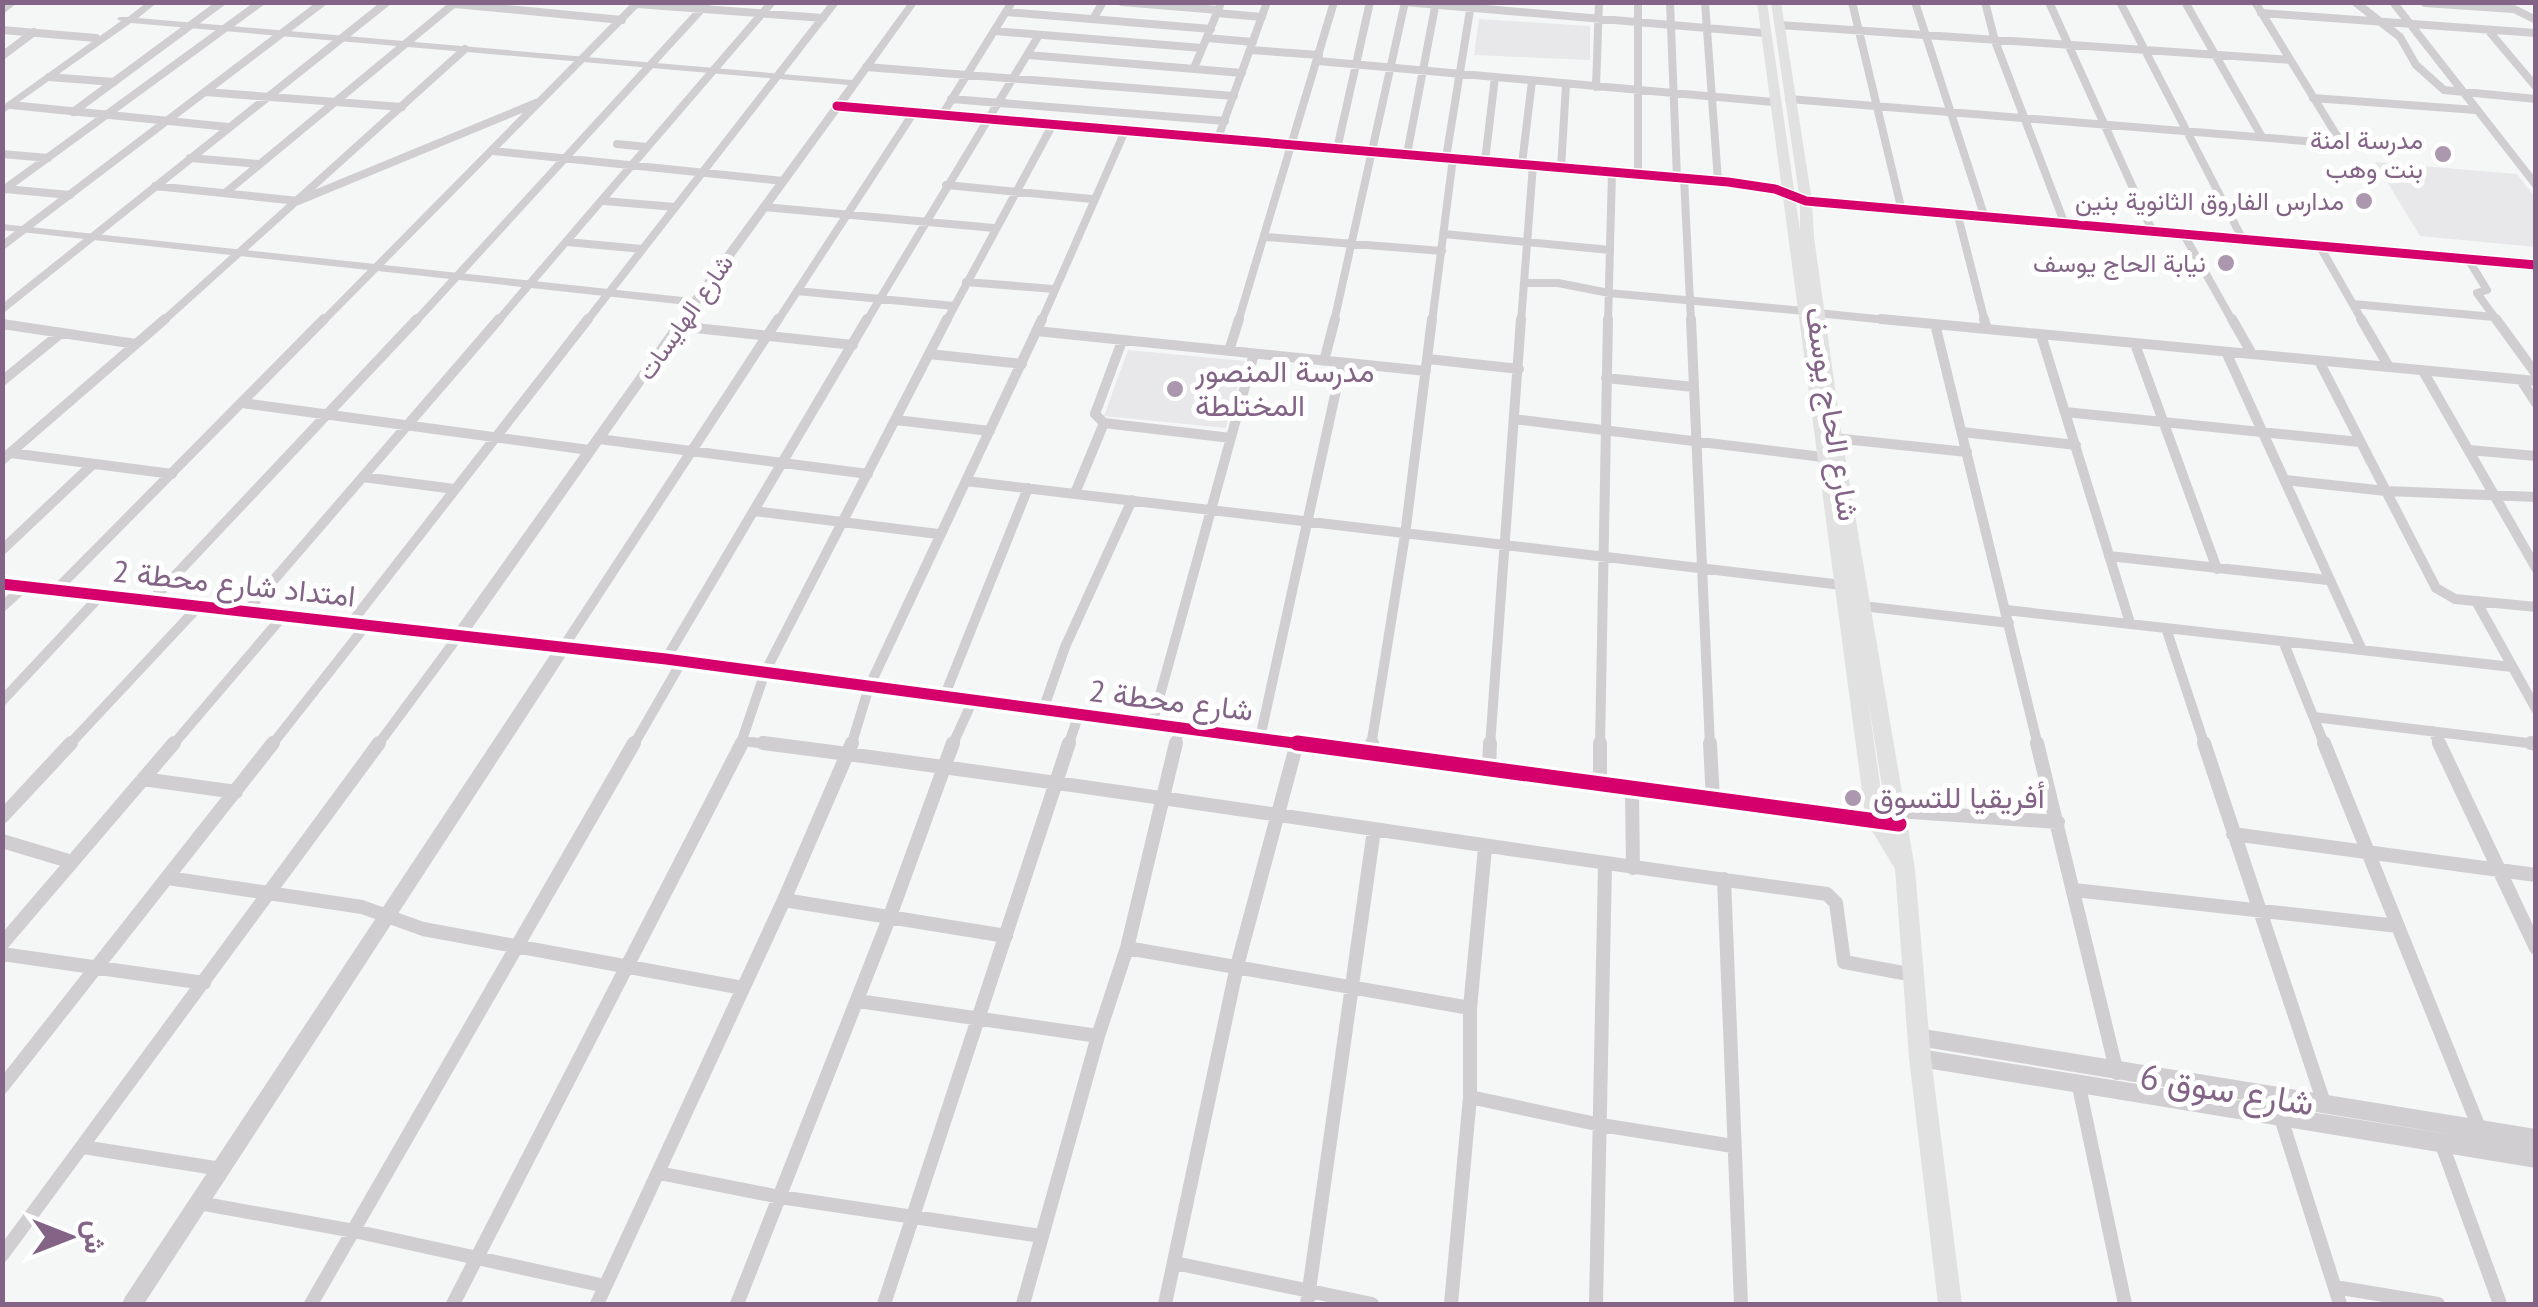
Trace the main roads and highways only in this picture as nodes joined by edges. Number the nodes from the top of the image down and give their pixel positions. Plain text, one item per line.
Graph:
1 (1762, 2) edge
2 (1776, 2) edge
3 (1810, 312) junction
4 (1905, 869) junction
5 (1950, 1304) edge

1 - 3 main road, شارع الحاج يوسف
2 - 3 main road, شارع الحاج يوسف
3 - 4 main road, شارع الحاج يوسف
3 - 4 main road, شارع الحاج يوسف
4 - 5 main road, شارع الحاج يوسف

